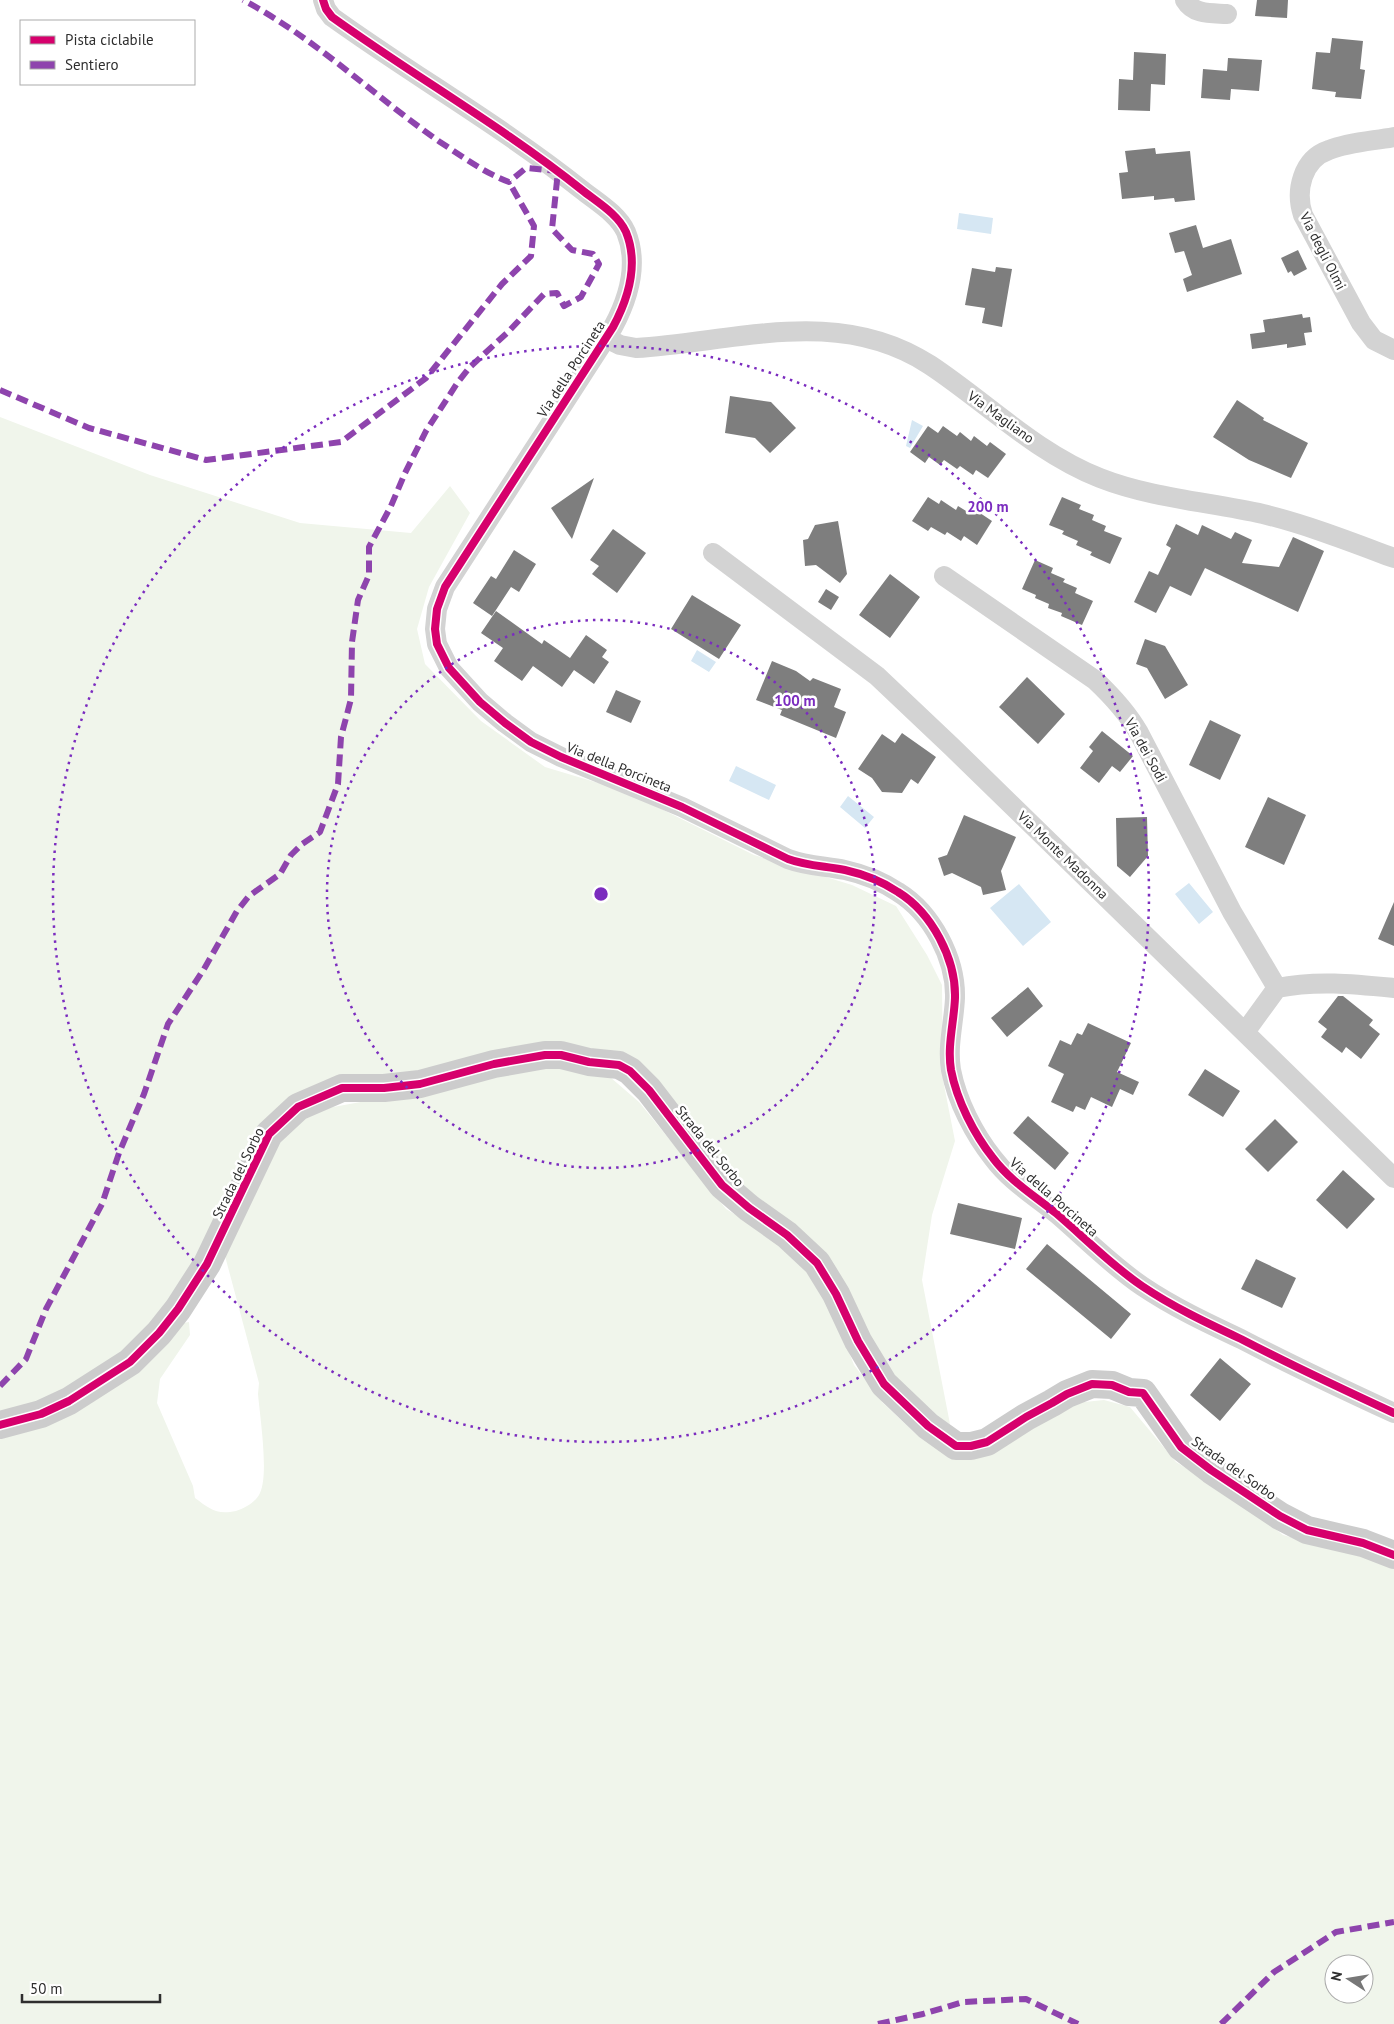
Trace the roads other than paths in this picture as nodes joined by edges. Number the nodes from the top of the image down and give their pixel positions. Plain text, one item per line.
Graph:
1 (323, 0) edge
2 (1185, 0) edge
3 (1227, 14) dead end
4 (1394, 137) edge
5 (606, 338) junction
6 (1394, 350) edge
7 (713, 553) dead end
8 (1394, 558) edge
9 (944, 576) dead end
10 (1277, 988) junction
11 (1394, 988) edge
12 (1245, 1032) junction
13 (1394, 1178) edge
14 (1394, 1413) edge
15 (0, 1425) edge
16 (1394, 1555) edge

1 - 5 street, Via della Porcineta
2 - 3 street
4 - 6 street, Via degli Olmi
5 - 8 street, Via Magliano
5 - 14 street, Via della Porcineta
7 - 12 street, Via Monte Madonna
9 - 10 street, Via dei Sodi
10 - 11 street
10 - 12 street
12 - 13 street, Via Monte Madonna
15 - 16 street, Strada del Sorbo

